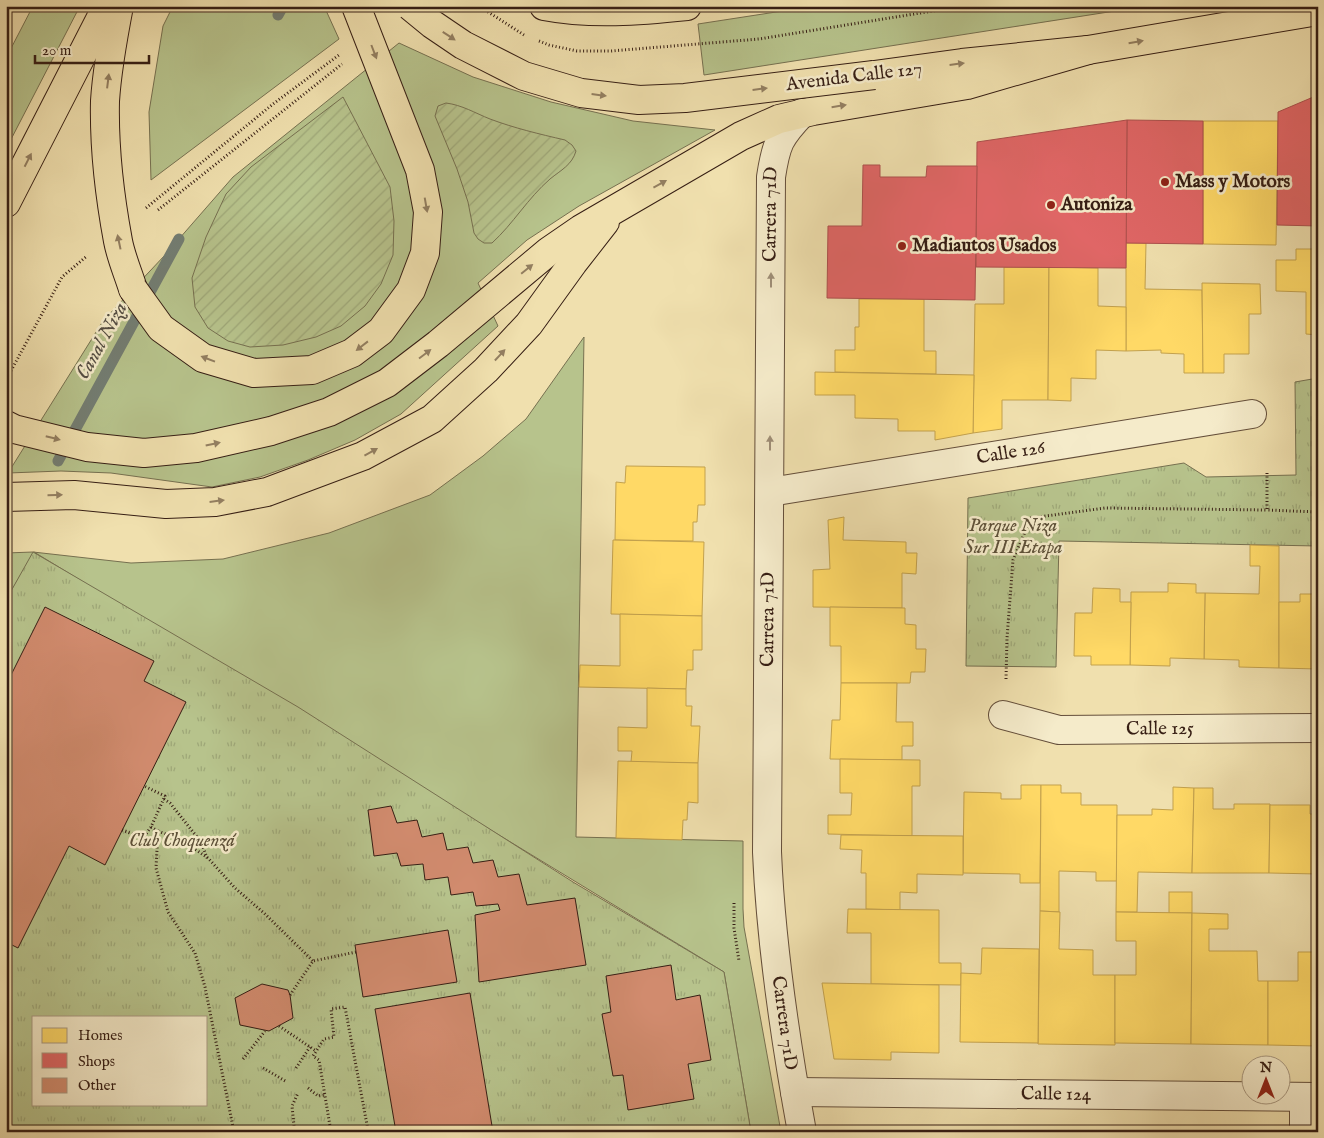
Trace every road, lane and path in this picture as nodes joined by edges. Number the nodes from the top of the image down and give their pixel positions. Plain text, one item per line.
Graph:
1 (107, 6) edge
2 (119, 6) edge
3 (356, 6) edge
4 (410, 6) edge
5 (479, 6) edge
6 (544, 6) edge
7 (687, 6) edge
8 (964, 6) edge
9 (1318, 11) edge
10 (526, 36) dead end
11 (534, 39) dead end
12 (1088, 50) junction
13 (341, 53) dead end
14 (347, 60) dead end
15 (802, 113) junction
16 (153, 202) dead end
17 (6, 203) edge
18 (617, 207) junction
19 (158, 210) dead end
20 (62, 277) dead end
21 (6, 380) edge
22 (1252, 414) dead end
23 (6, 425) edge
24 (1267, 473) dead end
25 (770, 492) junction
26 (6, 497) edge
27 (1267, 510) junction
28 (1318, 512) edge
29 (1006, 679) dead end
30 (1003, 715) dead end
31 (1318, 728) edge
32 (144, 786) dead end
33 (164, 798) junction
34 (151, 827) junction
35 (122, 830) dead end
36 (158, 831) junction
37 (208, 858) junction
38 (356, 952) dead end
39 (313, 961) junction
40 (290, 995) dead end
41 (279, 1026) dead end
42 (265, 1031) dead end
43 (310, 1047) junction
44 (316, 1051) junction
45 (244, 1060) dead end
46 (263, 1068) dead end
47 (296, 1068) dead end
48 (287, 1082) dead end
49 (308, 1088) dead end
50 (795, 1092) junction
51 (298, 1094) dead end
52 (325, 1095) junction
53 (1311, 1097) edge
54 (294, 1126) dead end
55 (368, 1130) junction
56 (233, 1132) edge
57 (333, 1132) edge
58 (386, 1132) edge
59 (802, 1132) edge
60 (1304, 1132) edge

17 -> 1 main road
3 -> 2 main road, bridge
4 -> 12 main road, Avenida Calle 127, bridge
5 - 10 path
6 - 7 main road
8 - 11 path
12 -> 9 main road, Avenida Calle 127
15 -> 12 main road
13 - 16 path
14 - 19 path
18 -> 15 main road
25 -> 15 street, Carrera 71D
23 -> 18 main road
26 -> 18 main road
20 - 21 path
22 - 25 street, Calle 126
24 - 27 path
25 - 50 street, Carrera 71D
27 - 28 path
27 - 29 path
30 - 31 street, Calle 125
32 - 33 path
33 - 34 path
33 - 37 path
34 - 35 path
34 - 36 path
36 - 37 path
36 - 56 path
37 - 39 path
38 - 39 path
39 - 40 path
41 - 43 path
42 - 45 path
43 - 44 path
43 - 47 path
44 - 52 path
44 - 55 path
46 - 48 path
49 - 52 path
50 - 53 street, Calle 124
50 - 59 street, Carrera 71D
51 - 54 path
52 - 57 path
53 - 60 street
55 - 57 path
55 - 58 path

